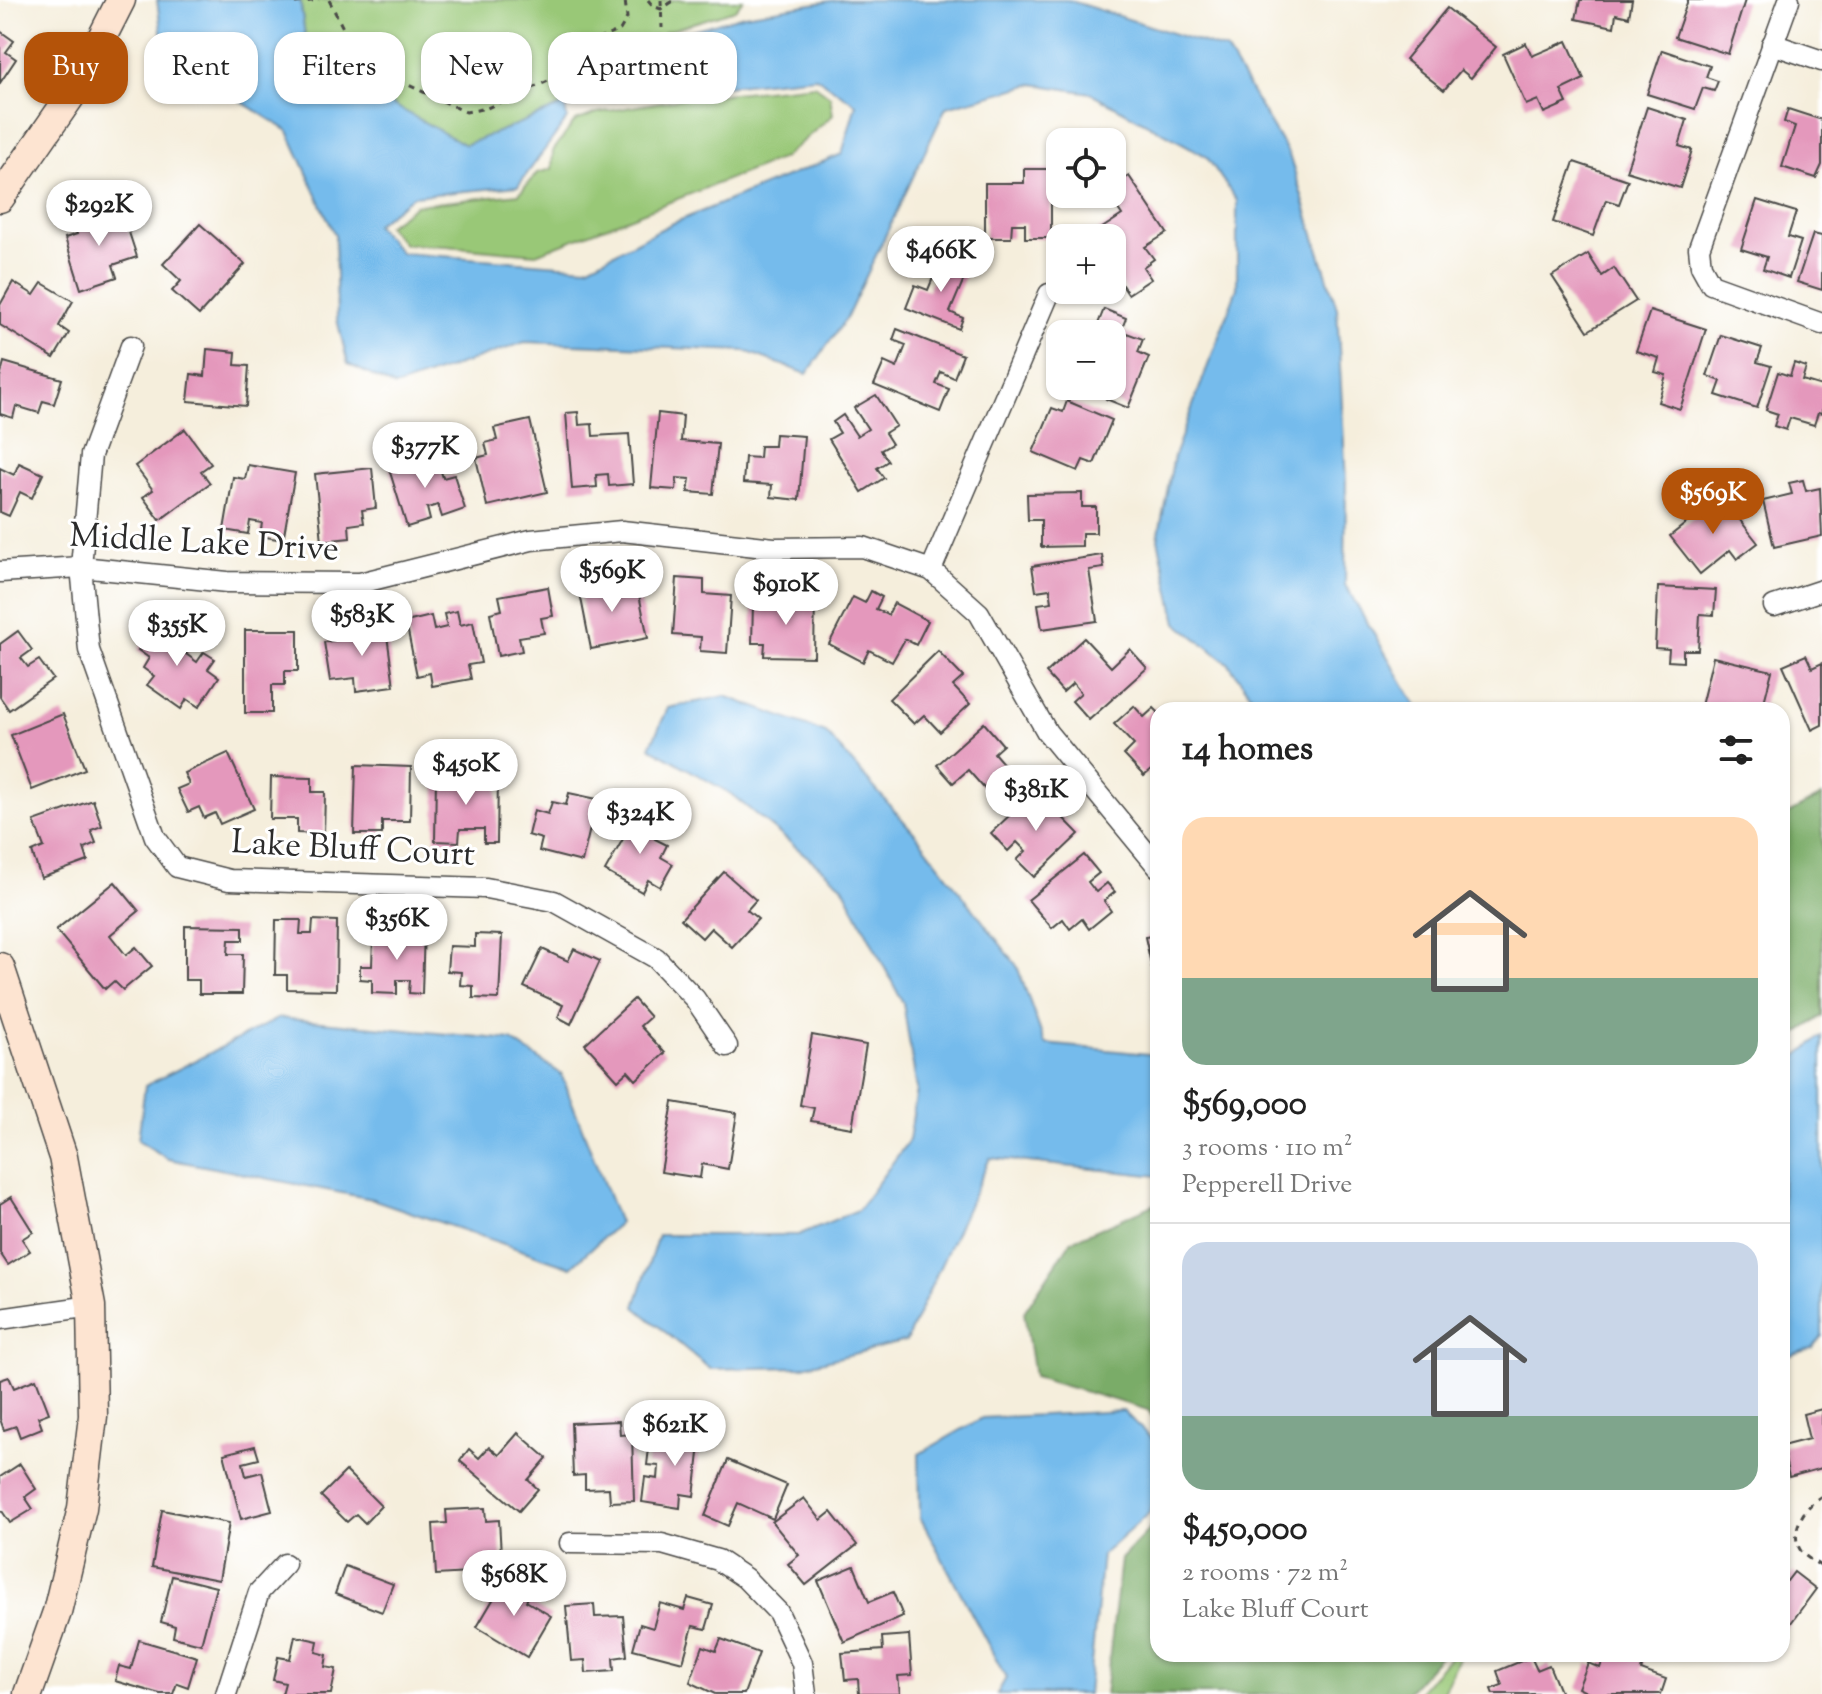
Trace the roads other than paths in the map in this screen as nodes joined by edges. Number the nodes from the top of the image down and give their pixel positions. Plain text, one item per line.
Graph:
1 (121, 0) edge
2 (1789, 0) edge
3 (1772, 44) junction
4 (1822, 61) edge
5 (0, 197) edge
6 (1046, 301) edge
7 (1822, 324) edge
8 (131, 346) dead end
9 (81, 567) junction
10 (931, 570) junction
11 (0, 572) edge
12 (1822, 590) edge
13 (1774, 606) dead end
14 (1150, 857) edge
15 (0, 967) edge
16 (727, 1046) dead end
17 (91, 1306) junction
18 (0, 1319) edge
19 (570, 1543) dead end
20 (285, 1564) dead end
21 (28, 1694) edge
22 (226, 1694) edge
23 (806, 1694) edge

1 - 5 street
2 - 3 street
3 - 4 street
3 - 7 street
6 - 10 street
8 - 9 street, Lake Bluff Court
9 - 10 street, Middle Lake Drive
9 - 11 street, Middle Lake Drive
9 - 16 street, Lake Bluff Court
10 - 14 street, Middle Lake Drive
12 - 13 street
15 - 17 street
17 - 18 street
17 - 21 street
19 - 23 street
20 - 22 street

